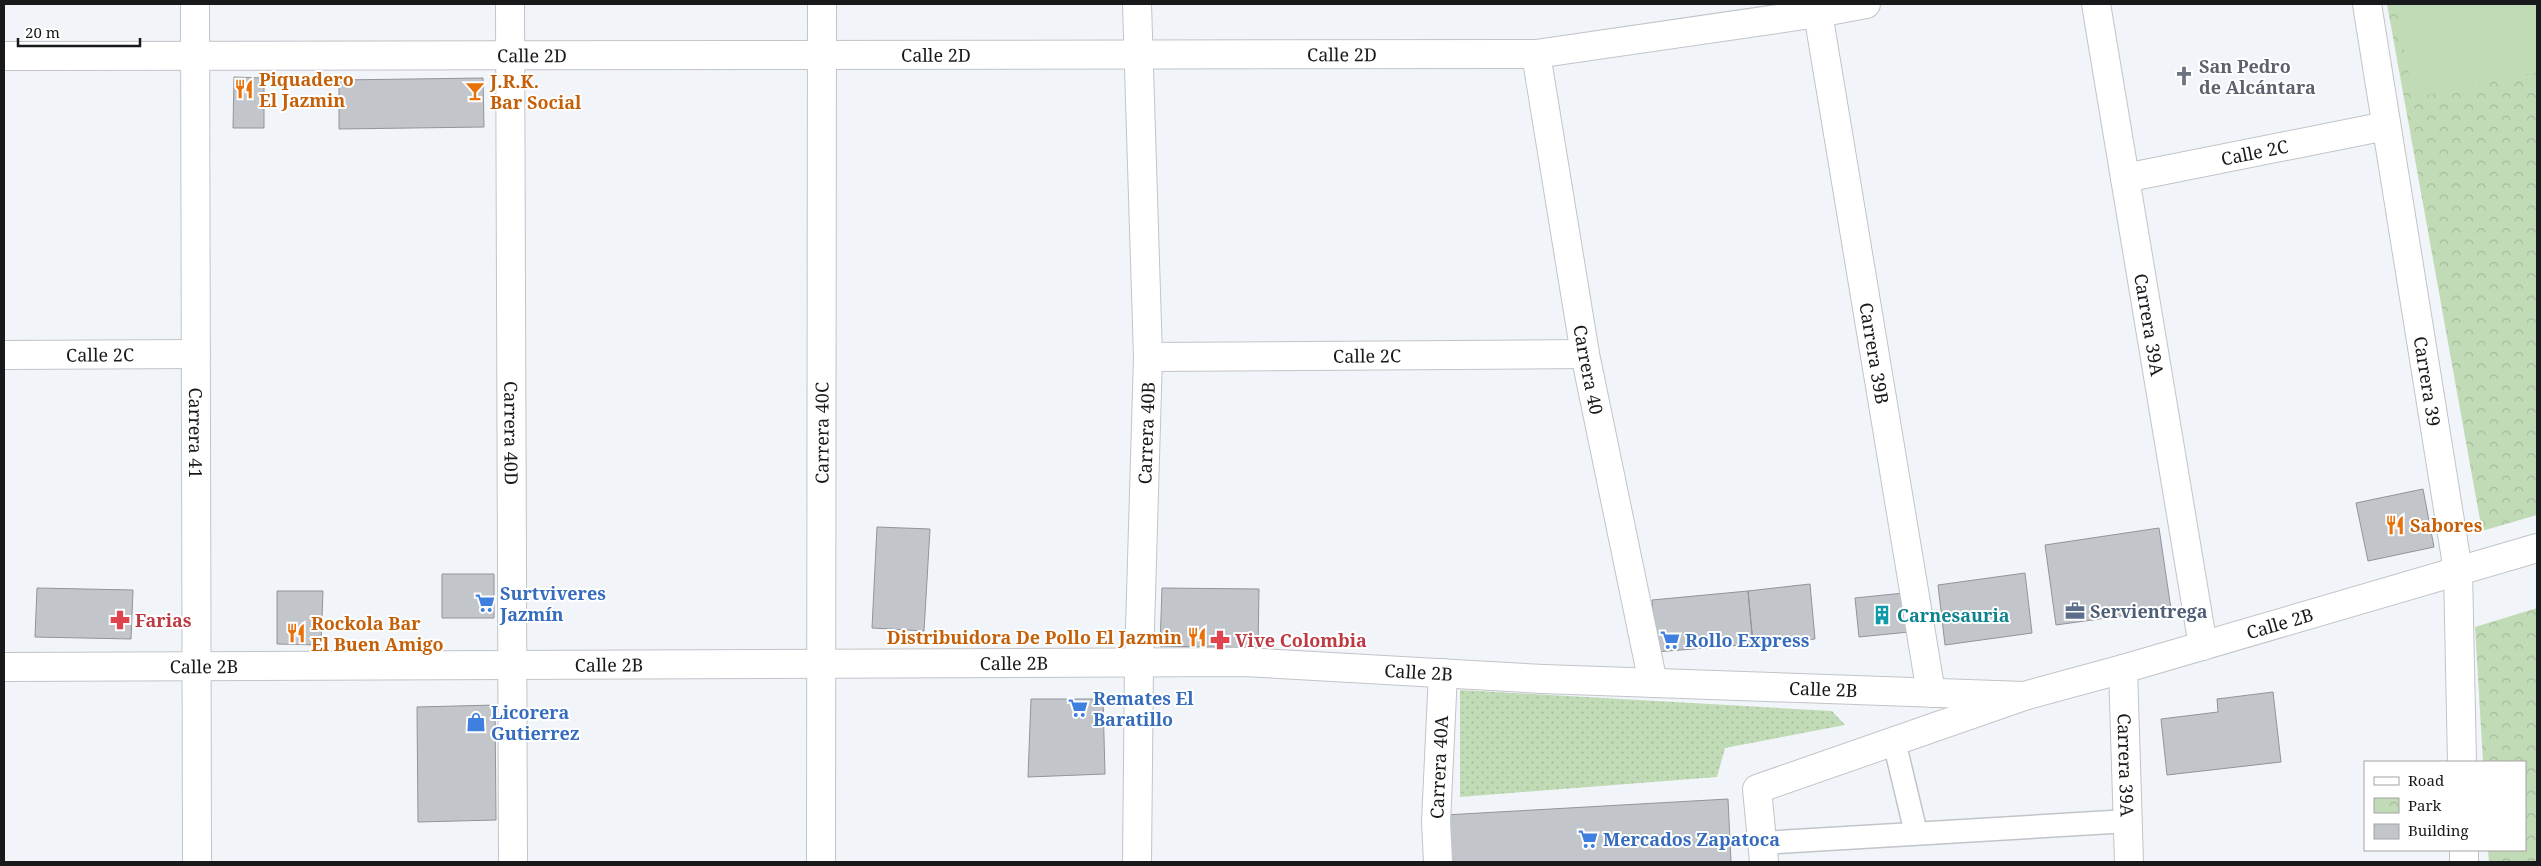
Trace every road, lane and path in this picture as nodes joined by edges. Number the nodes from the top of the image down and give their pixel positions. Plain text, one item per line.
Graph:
1 (195, 4) edge
2 (510, 4) edge
3 (822, 4) edge
4 (1137, 4) edge
5 (1866, 4) edge
6 (2096, 4) edge
7 (2367, 4) edge
8 (1818, 14) junction
9 (1137, 54) junction
10 (1536, 54) junction
11 (510, 55) junction
12 (822, 55) junction
13 (4, 56) edge
14 (195, 56) junction
15 (2386, 126) junction
16 (2125, 178) junction
17 (196, 354) junction
18 (1584, 354) junction
19 (4, 355) edge
20 (1148, 357) junction
21 (2537, 548) edge
22 (2458, 571) junction
23 (2203, 646) junction
24 (1139, 662) junction
25 (822, 664) junction
26 (512, 665) junction
27 (4, 667) edge
28 (197, 667) junction
29 (2123, 669) junction
30 (1443, 673) junction
31 (1653, 683) junction
32 (1931, 693) junction
33 (2024, 696) junction
34 (1894, 741) junction
35 (2462, 761) edge
36 (2128, 821) junction
37 (1916, 833) junction
38 (1763, 853) edge
39 (197, 862) edge
40 (513, 862) edge
41 (821, 862) edge
42 (1137, 862) edge
43 (1438, 862) edge
44 (2129, 862) edge

1 - 14 street, Carrera 41
2 - 11 street, Carrera 40D
3 - 12 street, Carrera 40C
4 - 9 street, Carrera 40B
5 - 8 street, Calle 2D
6 - 16 street, Carrera 39A
7 - 15 street, Carrera 39
8 - 10 street, Calle 2D
8 - 32 street, Carrera 39B
9 - 10 street, Calle 2D
9 - 12 street, Calle 2D
9 - 20 street, Carrera 40B
10 - 18 street, Carrera 40
11 - 12 street, Calle 2D
11 - 14 street, Calle 2D
11 - 26 street, Carrera 40D
12 - 25 street, Carrera 40C
13 - 14 street, Calle 2D
14 - 17 street, Carrera 41
15 - 16 street, Calle 2C
15 - 22 street, Carrera 39
16 - 23 street, Carrera 39A
17 - 19 street, Calle 2C
17 - 28 street, Carrera 41
18 - 20 street, Calle 2C
18 - 31 street, Carrera 40
20 - 24 street, Carrera 40B
21 - 22 street, Calle 2B
22 - 23 street, Calle 2B
22 - 35 street, Carrera 39
23 - 29 street, Calle 2B
24 - 25 street, Calle 2B
24 - 30 street, Calle 2B
24 - 42 street, Carrera 40B
25 - 26 street, Calle 2B
25 - 41 street, Carrera 40C
26 - 28 street, Calle 2B
26 - 40 street, Carrera 40D
27 - 28 street, Calle 2B
28 - 39 street, Carrera 41
29 - 33 street, Calle 2B
29 - 36 street, Carrera 39A
30 - 31 street, Calle 2B
30 - 43 street, Carrera 40A
31 - 32 street, Calle 2B
32 - 33 street, Calle 2B
33 - 34 street, Calle 2B
34 - 37 lane
34 - 38 street, Calle 2B
36 - 37 lane
36 - 44 street, Carrera 39A
37 - 38 lane

